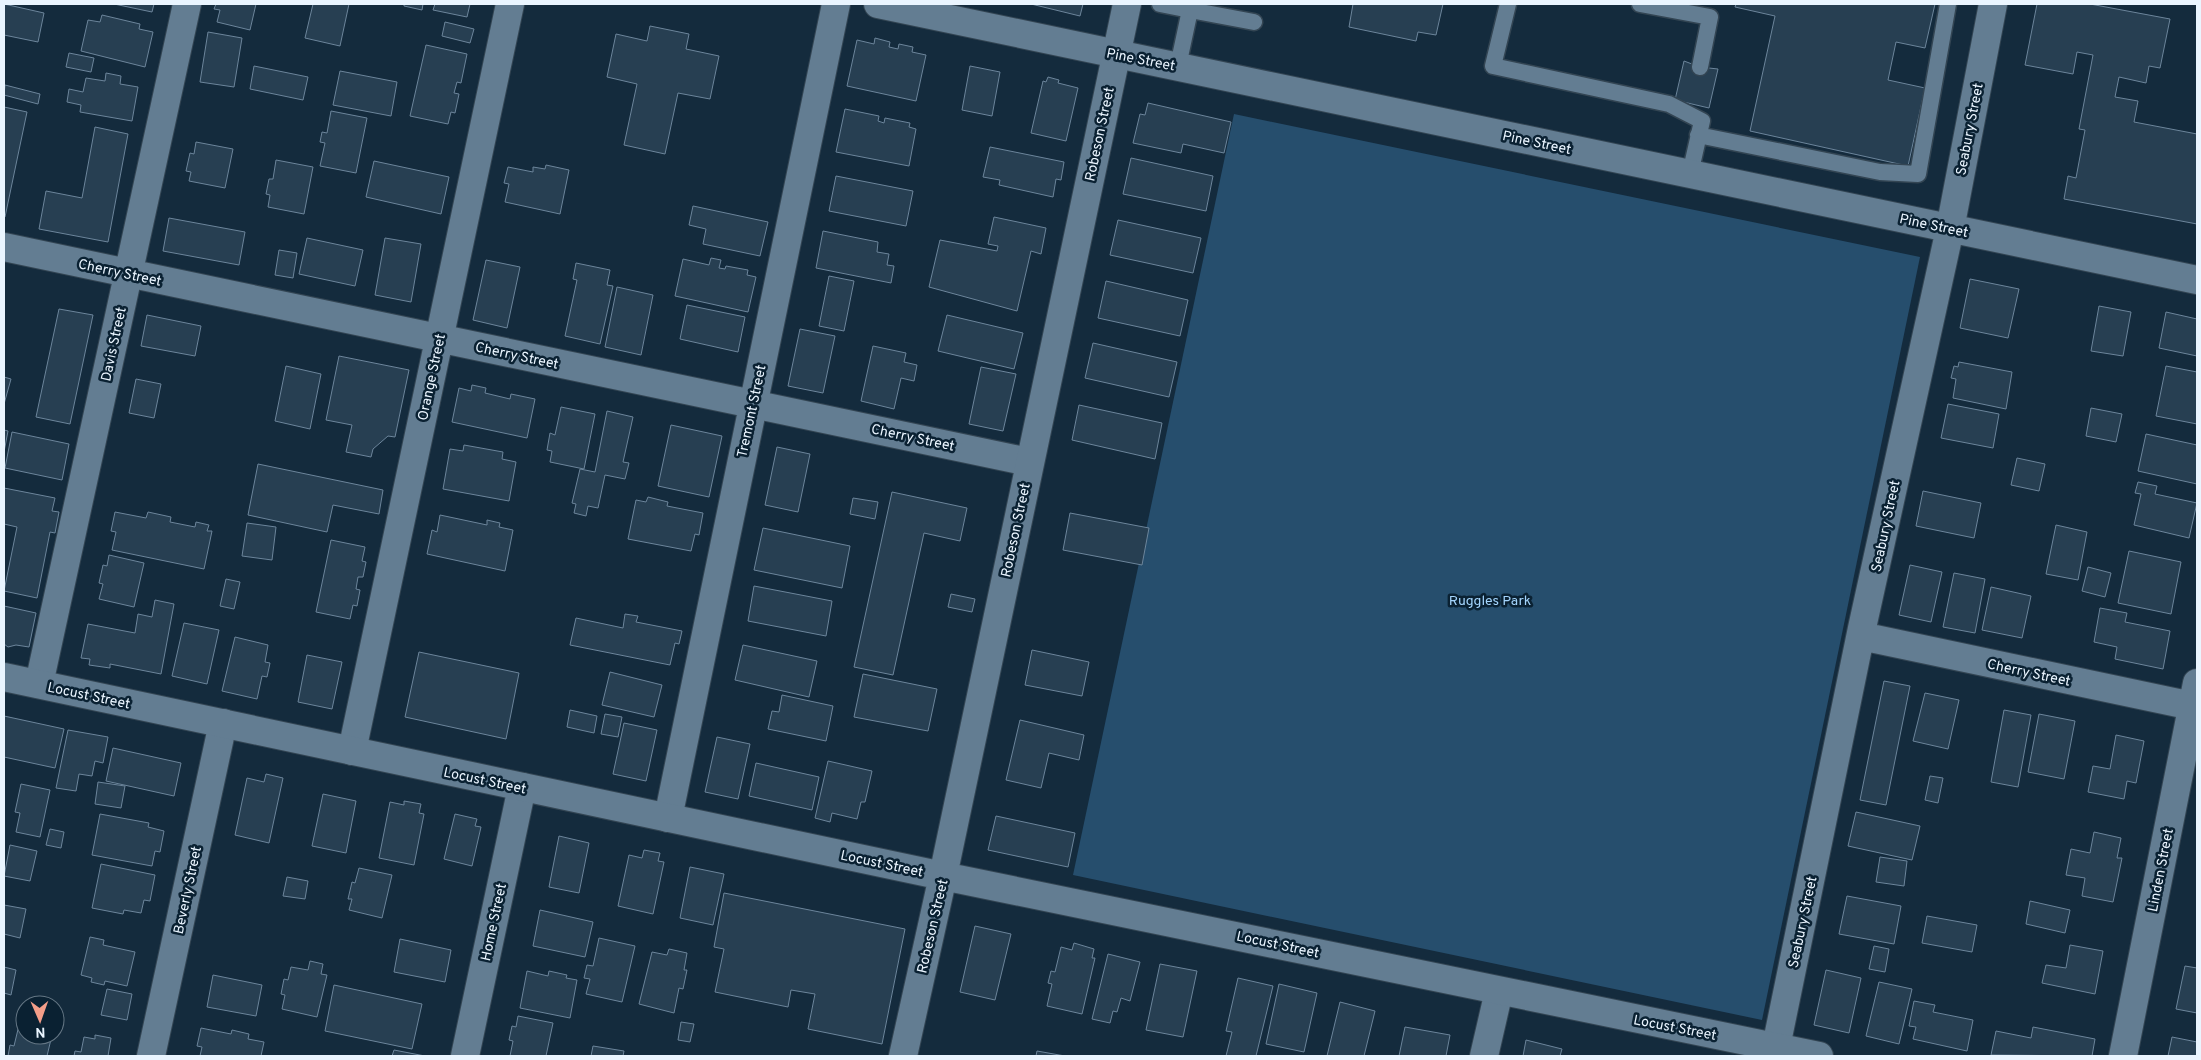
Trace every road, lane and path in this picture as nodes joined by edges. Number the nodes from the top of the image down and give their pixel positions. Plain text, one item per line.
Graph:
1 (188, 4) edge
2 (510, 4) edge
3 (836, 4) edge
4 (878, 4) edge
5 (1127, 4) edge
6 (1169, 4) edge
7 (1508, 4) edge
8 (1640, 4) edge
9 (1948, 4) edge
10 (1993, 4) edge
11 (1191, 7) edge
12 (1254, 22) dead end
13 (1116, 55) junction
14 (1178, 66) junction
15 (1700, 67) dead end
16 (1698, 135) junction
17 (1690, 174) junction
18 (1950, 229) junction
19 (4, 247) edge
20 (129, 273) junction
21 (2197, 280) edge
22 (439, 338) junction
23 (752, 404) junction
24 (1030, 462) junction
25 (1861, 636) junction
26 (4, 677) edge
27 (39, 684) junction
28 (2196, 699) edge
29 (223, 723) junction
30 (352, 751) junction
31 (522, 787) junction
32 (668, 818) junction
33 (943, 876) junction
34 (1499, 991) junction
35 (1776, 1047) junction
36 (152, 1056) edge
37 (465, 1056) edge
38 (903, 1056) edge
39 (1484, 1056) edge
40 (1819, 1056) edge
41 (2123, 1056) edge

1 - 20 street, Davis Street
2 - 22 street, Orange Street
3 - 23 street, Tremont Street
4 - 13 street, Pine Street
5 - 13 street, Robeson Street
6 - 11 lane
7 - 16 lane
8 - 15 lane
9 - 16 lane
10 - 18 street, Seabury Street
11 - 12 lane
11 - 14 lane
13 - 14 street, Pine Street
13 - 24 street, Robeson Street
14 - 17 street, Pine Street
16 - 17 lane
17 - 18 street, Pine Street
18 - 21 street, Pine Street
18 - 25 street, Seabury Street
19 - 20 street, Cherry Street
20 - 22 street, Cherry Street
20 - 27 street, Davis Street
22 - 23 street, Cherry Street
22 - 30 street, Orange Street
23 - 24 street, Cherry Street
23 - 32 street, Tremont Street
24 - 33 street, Robeson Street
25 - 28 street, Cherry Street
25 - 35 street, Seabury Street
26 - 27 street, Locust Street
27 - 29 street, Locust Street
28 - 41 street, Linden Street
29 - 30 street, Locust Street
29 - 36 street, Beverly Street
30 - 31 street, Locust Street
31 - 32 street, Locust Street
31 - 37 street, Home Street
32 - 33 street, Locust Street
33 - 34 street, Locust Street
33 - 38 street, Robeson Street
34 - 35 street, Locust Street
34 - 39 street
35 - 40 street, Locust Street

